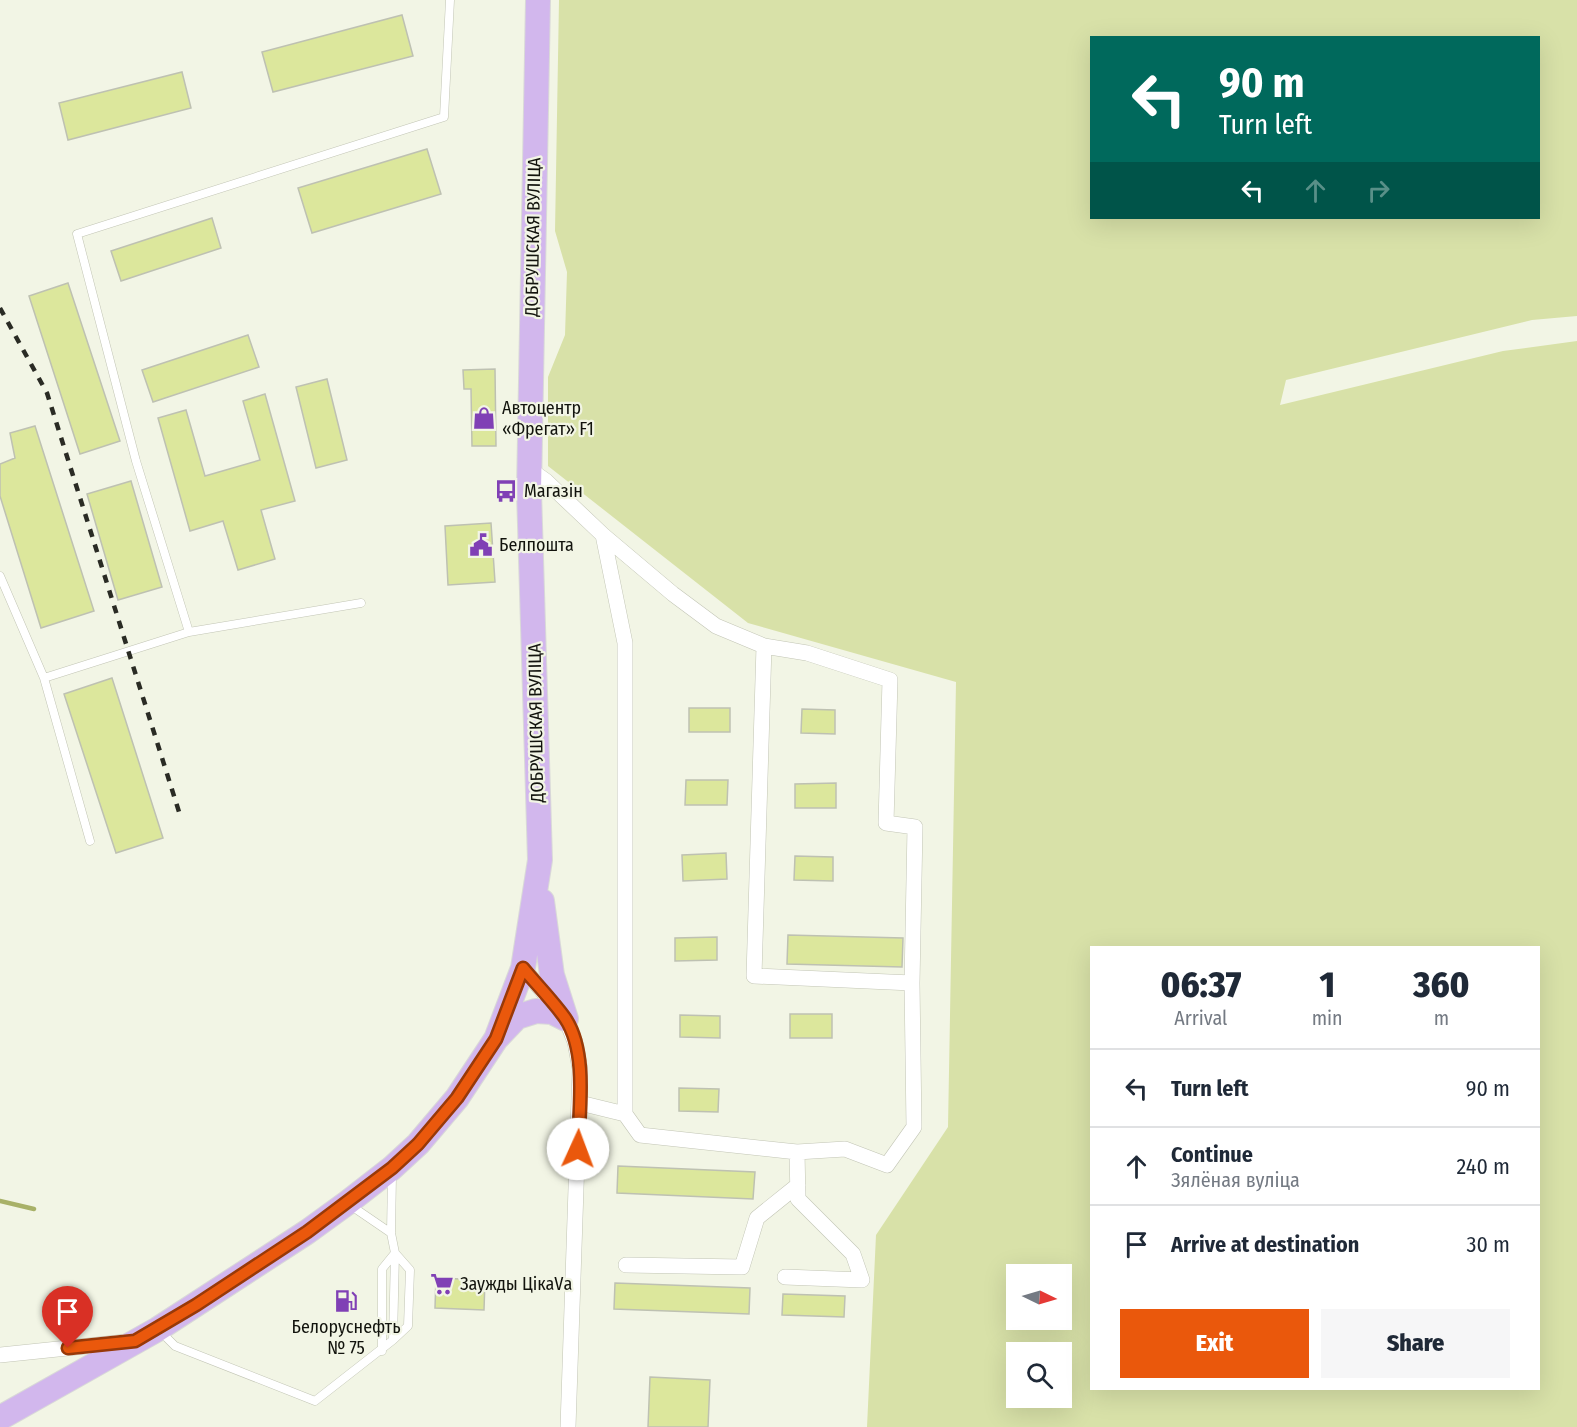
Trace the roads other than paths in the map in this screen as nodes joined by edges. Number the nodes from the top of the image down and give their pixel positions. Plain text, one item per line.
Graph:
1 (450, 0) edge
2 (538, 0) edge
3 (529, 469) junction
4 (603, 535) junction
5 (0, 576) edge
6 (361, 603) dead end
7 (189, 632) junction
8 (764, 646) junction
9 (44, 678) junction
10 (90, 840) dead end
11 (540, 860) junction
12 (523, 968) junction
13 (912, 983) junction
14 (566, 1019) junction
15 (496, 1039) junction
16 (580, 1103) junction
17 (625, 1114) junction
18 (797, 1152) junction
19 (392, 1168) junction
20 (798, 1185) junction
21 (347, 1203) junction
22 (391, 1233) junction
23 (395, 1253) junction
24 (626, 1265) dead end
25 (785, 1277) dead end
26 (158, 1329) junction
27 (393, 1340) junction
28 (135, 1341) junction
29 (381, 1351) junction
30 (0, 1355) edge
31 (0, 1418) edge
32 (568, 1427) edge

1 - 7 lane
2 - 3 main road, ДОБРУШСКАЯ ВУЛІЦА
3 - 4 street
3 - 11 main road, ДОБРУШСКАЯ ВУЛІЦА
4 - 8 street
4 - 17 street
5 - 9 lane
6 - 7 lane
7 - 9 lane
8 - 13 street
8 - 13 street
9 - 10 lane
11 - 12 main road, ДОБРУШСКАЯ ВУЛІЦА
11 - 14 main road
12 - 14 street
12 - 15 main road, ДОБРУШСКАЯ ВУЛІЦА
13 - 18 street
14 - 15 main road
14 - 16 street
15 - 19 main road
16 - 17 street
16 - 32 street
17 - 18 street
18 - 20 street
19 - 21 main road
19 - 22 lane
20 - 24 street
20 - 25 street
21 - 22 lane
21 - 26 main road
22 - 23 lane
23 - 27 lane
23 - 27 lane
23 - 29 lane
26 - 28 main road
26 - 29 lane
27 - 29 lane
28 - 30 street
28 - 31 main road

